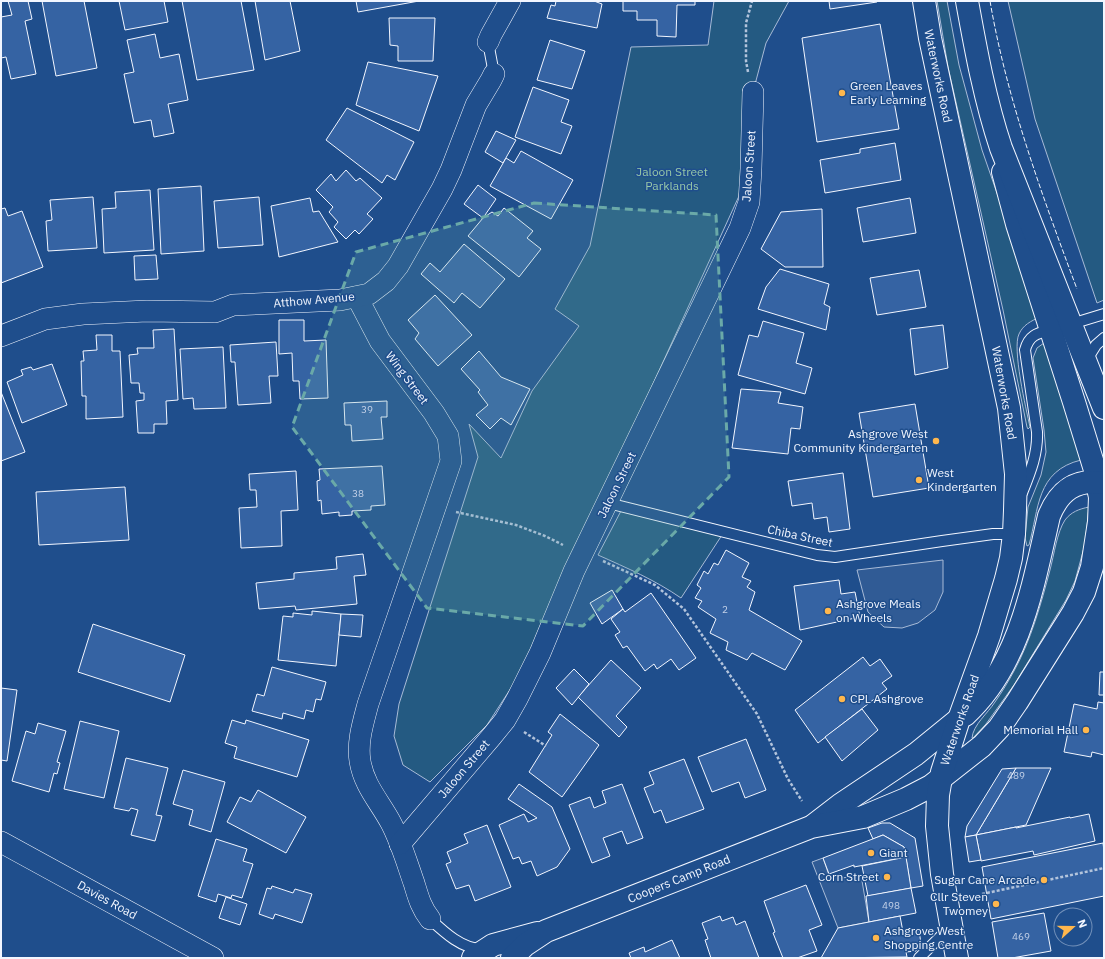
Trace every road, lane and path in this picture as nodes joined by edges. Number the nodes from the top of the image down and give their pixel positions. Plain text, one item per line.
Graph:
1 (510, 1) edge
2 (752, 1) edge
3 (924, 1) edge
4 (967, 1) edge
5 (488, 42) joint
6 (494, 74) joint
7 (753, 92) joint
8 (357, 297) junction
9 (1104, 314) edge
10 (1061, 327) junction
11 (1, 336) edge
12 (1104, 338) edge
13 (1085, 361) junction
14 (1104, 408) edge
15 (1101, 483) edge
16 (608, 503) junction
17 (1016, 510) junction
18 (452, 511) dead end
19 (1014, 534) junction
20 (583, 554) junction
21 (959, 719) junction
22 (940, 780) junction
23 (802, 801) dead end
24 (811, 827) junction
25 (1, 842) edge
26 (400, 844) junction
27 (1104, 868) edge
28 (982, 894) dead end
29 (430, 919) joint
30 (951, 926) junction
31 (546, 931) junction
32 (479, 955) edge
33 (213, 958) edge
34 (512, 958) edge
35 (919, 958) edge
36 (957, 958) edge

1 - 5 street, Atthow Avenue
2 - 7 path
3 - 17 main road, Waterworks Road
4 - 10 main road, Waterworks Road
5 - 6 lane, Atthow Avenue
6 - 8 street, Atthow Avenue
7 - 16 street, Jaloon Street
8 - 11 street, Atthow Avenue
8 - 26 street, Wing Street
9 - 10 lane
10 - 13 main road, Waterworks Road
10 - 15 main road, Waterworks Road
10 - 17 lane
12 - 13 lane
13 - 14 main road, Waterworks Road
15 - 21 main road, Coopers Camp Road
15 - 22 main road, Waterworks Road
16 - 19 lane, Chiba Street
16 - 20 street, Jaloon Street
17 - 19 main road, Waterworks Road
18 - 20 path
19 - 21 main road, Waterworks Road
20 - 23 path
20 - 26 street, Jaloon Street
21 - 22 main road, Waterworks Road
21 - 24 main road, Coopers Camp Road
22 - 24 main road, Coopers Camp Road
22 - 30 main road, Waterworks Road
24 - 31 main road, Coopers Camp Road
25 - 33 street, Davies Road
26 - 29 street
27 - 28 path
29 - 32 lane
30 - 35 lane
30 - 36 main road, Waterworks Road
31 - 32 main road, Coopers Camp Road
31 - 34 main road, Coopers Camp Road

